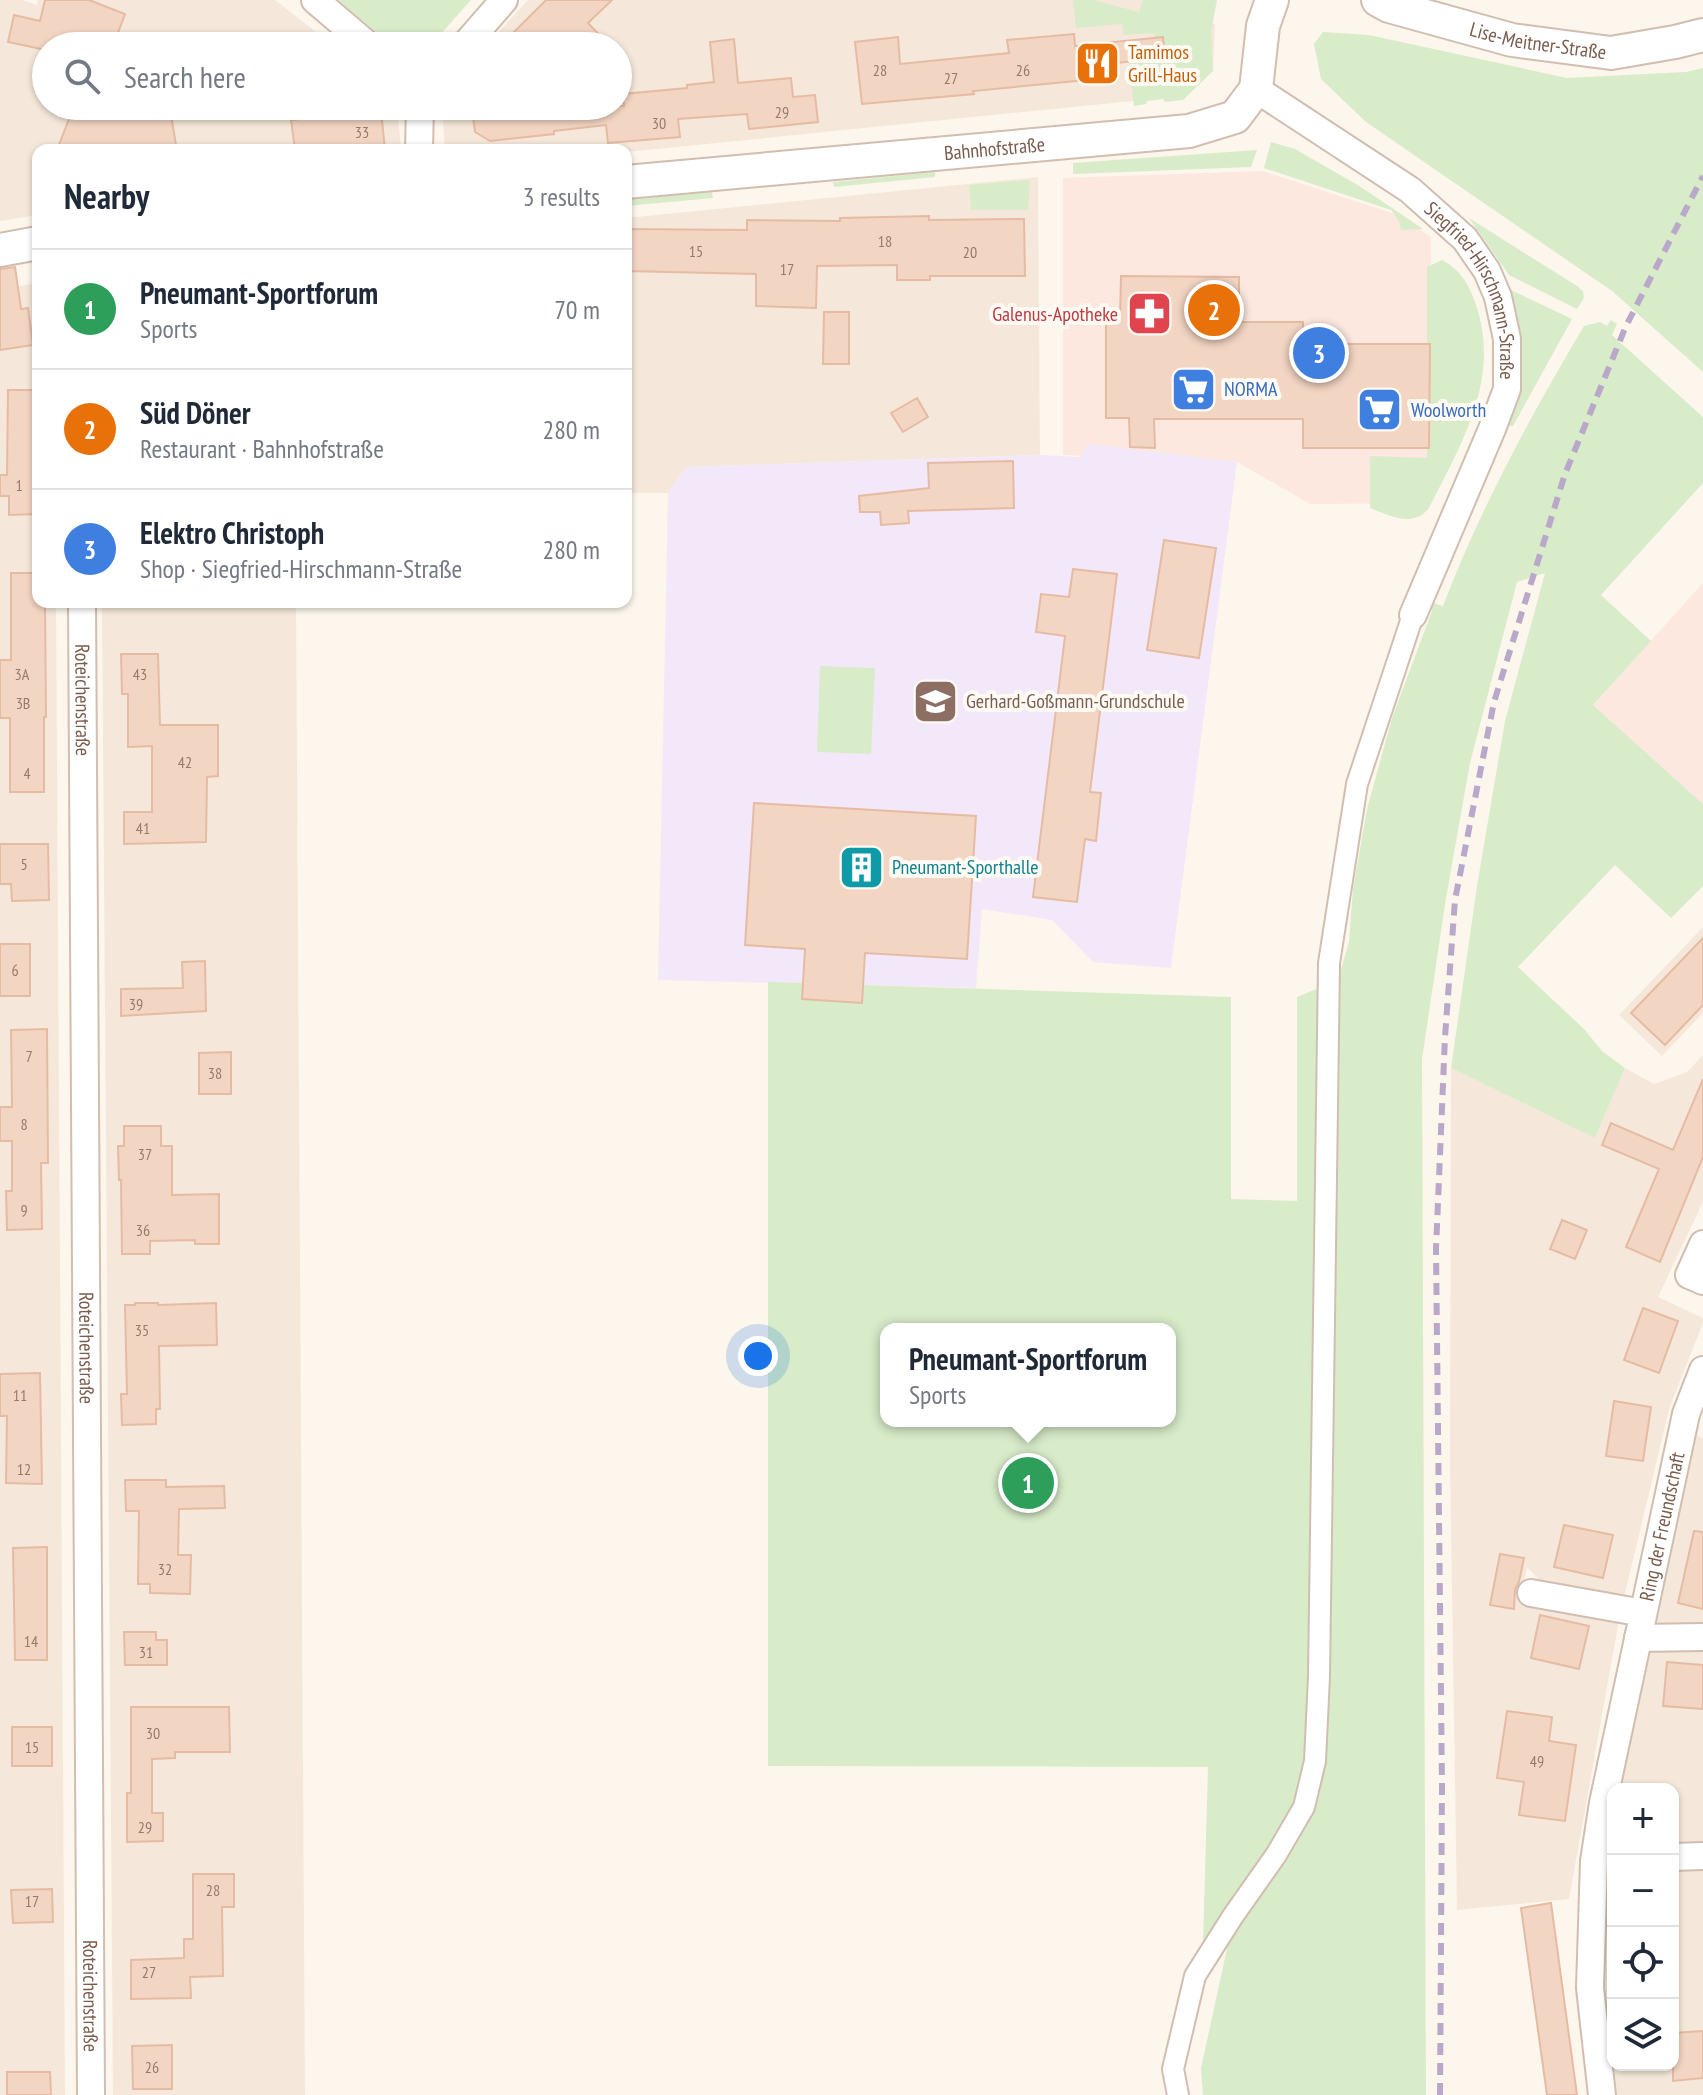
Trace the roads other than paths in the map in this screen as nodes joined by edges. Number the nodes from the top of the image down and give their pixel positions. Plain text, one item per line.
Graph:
1 (315, 0) edge
2 (504, 0) edge
3 (1272, 0) edge
4 (1378, 0) edge
5 (353, 32) edge
6 (476, 32) edge
7 (1689, 38) edge
8 (1256, 89) junction
9 (420, 120) edge
10 (419, 144) edge
11 (632, 181) edge
12 (32, 244) edge
13 (0, 250) edge
14 (82, 608) edge
15 (1413, 615) joint
16 (1703, 1244) edge
17 (1703, 1281) edge
18 (1703, 1370) edge
19 (1694, 1416) edge
20 (1531, 1593) dead end
21 (1640, 1625) junction
22 (1703, 1637) edge
23 (1703, 1856) edge
24 (1679, 1857) edge
25 (1603, 1860) edge
26 (91, 2095) edge
27 (1178, 2095) edge
28 (1602, 2095) edge

1 - 5 street
2 - 6 street
3 - 8 street
4 - 7 street, Lise-Meitner-Straße
8 - 11 street, Bahnhofstraße
8 - 15 street, Siegfried-Hirschmann-Straße
9 - 10 street
12 - 13 street
14 - 26 street, Roteichenstraße
15 - 27 street
16 - 17 street
18 - 19 street, Ring der Freundschaft
19 - 21 street, Ring der Freundschaft
20 - 21 street
21 - 22 street
21 - 25 street, Ring der Freundschaft
23 - 24 street
25 - 28 street, Ring der Freundschaft

